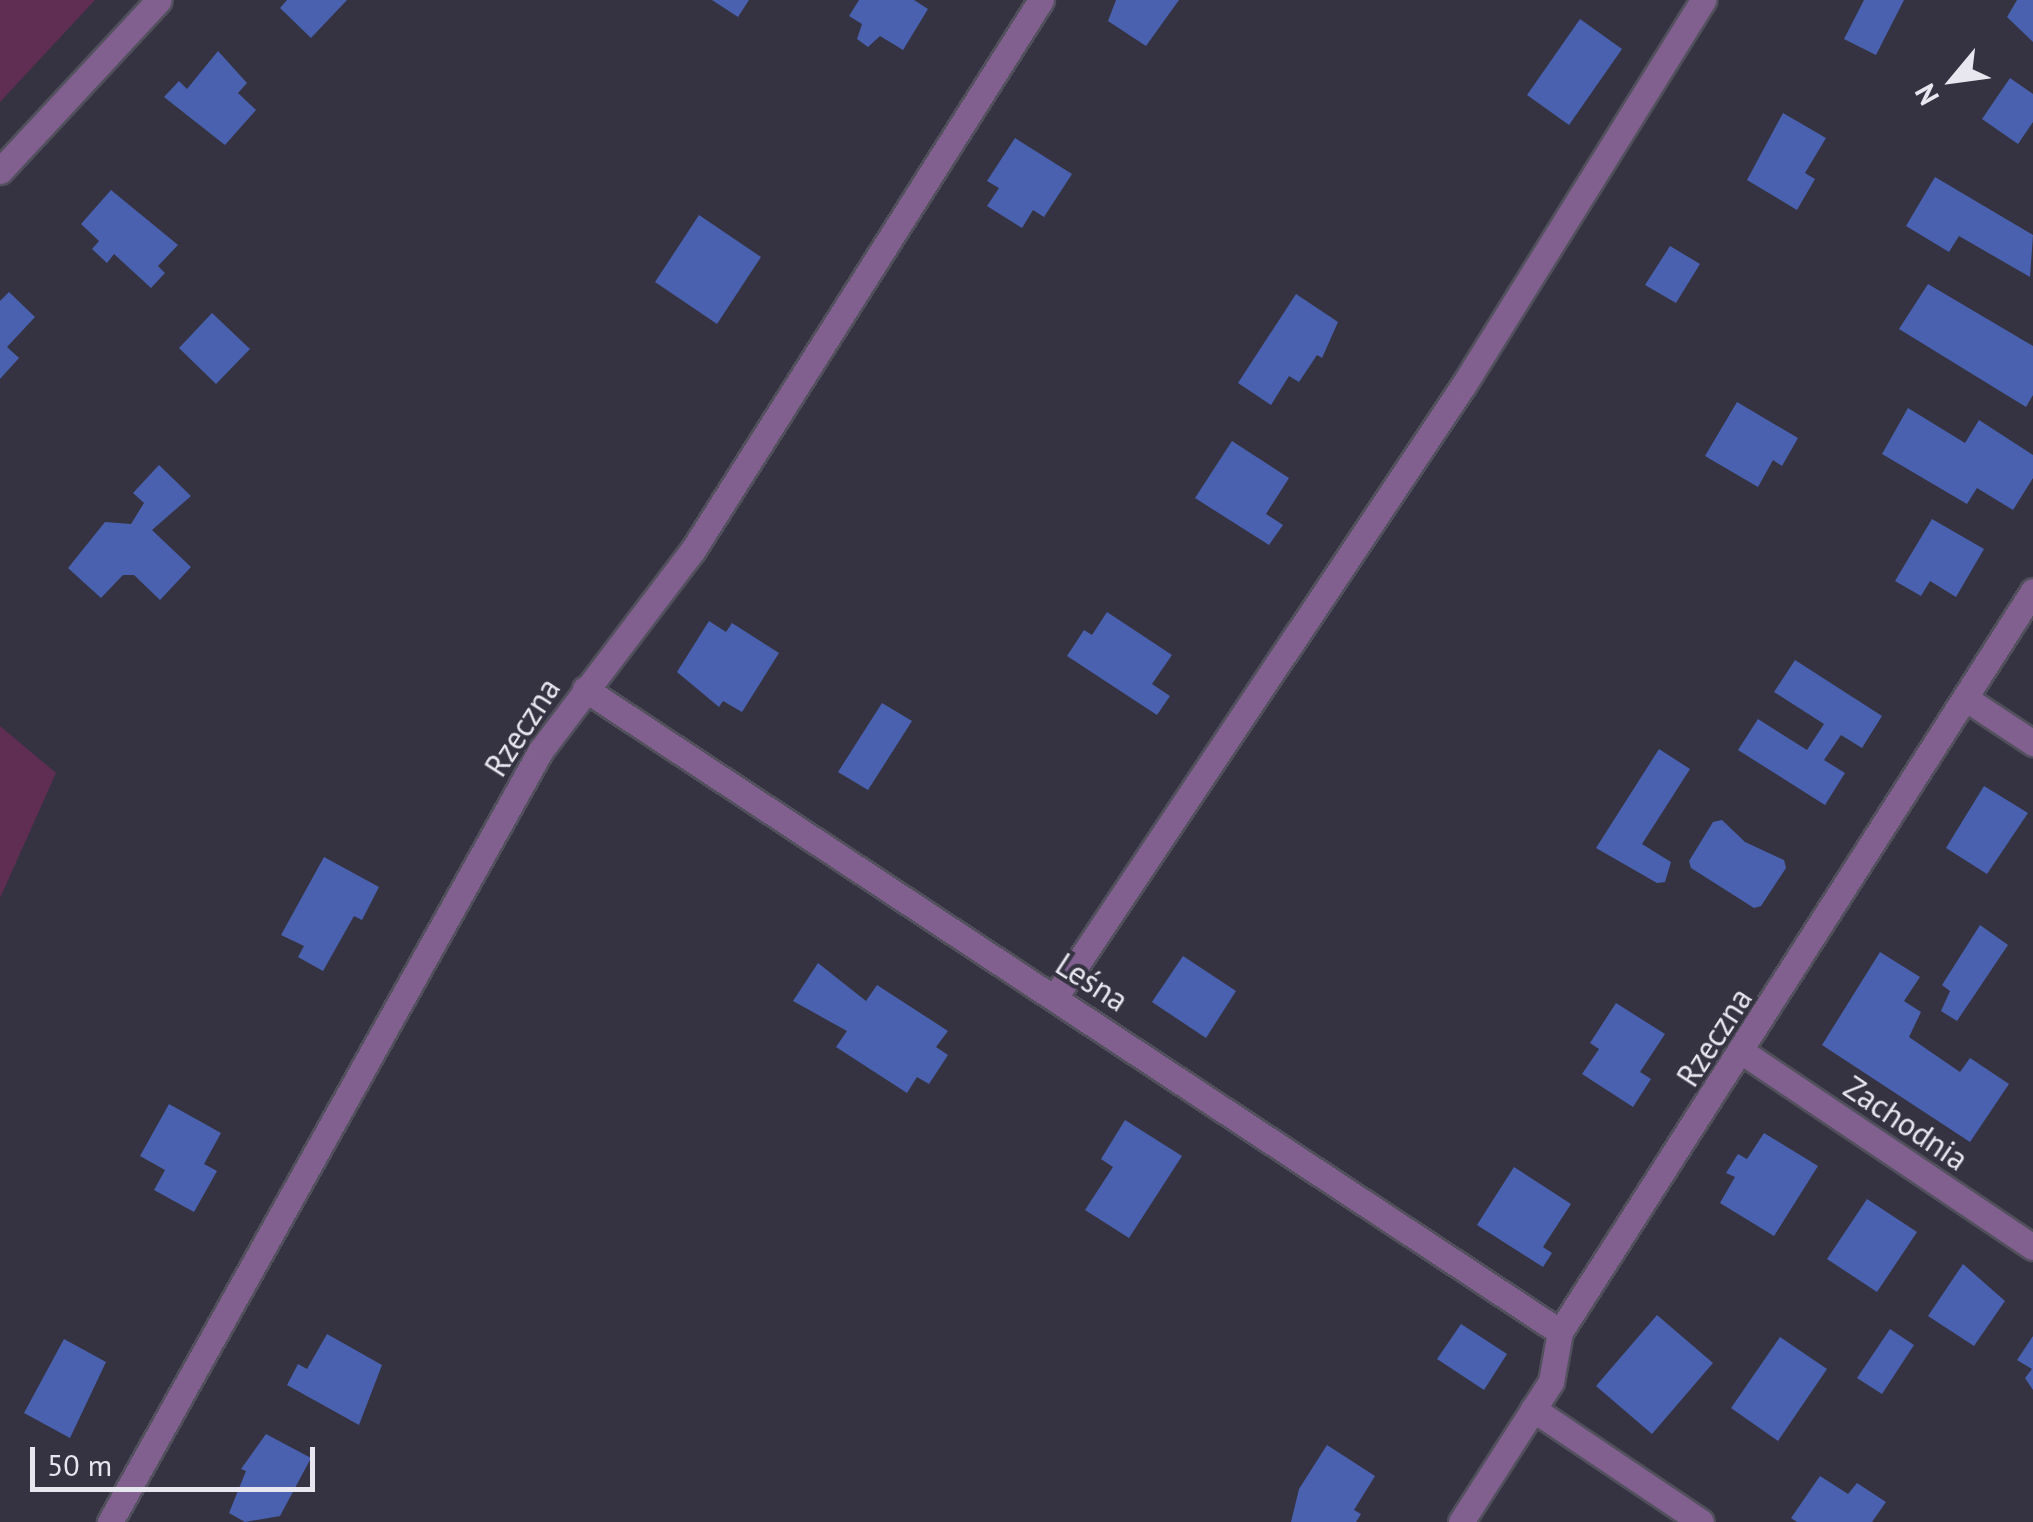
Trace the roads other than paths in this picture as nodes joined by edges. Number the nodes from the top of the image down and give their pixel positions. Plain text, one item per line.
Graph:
1 (159, 0) edge
2 (1040, 0) edge
3 (1703, 0) edge
4 (0, 171) edge
5 (2033, 590) edge
6 (585, 689) junction
7 (1965, 698) junction
8 (2033, 743) edge
9 (1055, 996) junction
10 (1744, 1054) junction
11 (2033, 1247) edge
12 (1560, 1332) junction
13 (1533, 1410) junction
14 (110, 1522) edge
15 (1461, 1522) edge
16 (1702, 1522) edge

1 - 4 street
2 - 6 street, Rzeczna
3 - 9 street
5 - 7 street, Rzeczna
6 - 9 street, Leśna
6 - 14 street, Rzeczna
7 - 8 street
7 - 10 street, Rzeczna
9 - 12 street, Leśna
10 - 11 street, Zachodnia
10 - 12 street, Rzeczna
12 - 13 street, Rzeczna
13 - 15 street, Rzeczna
13 - 16 street

